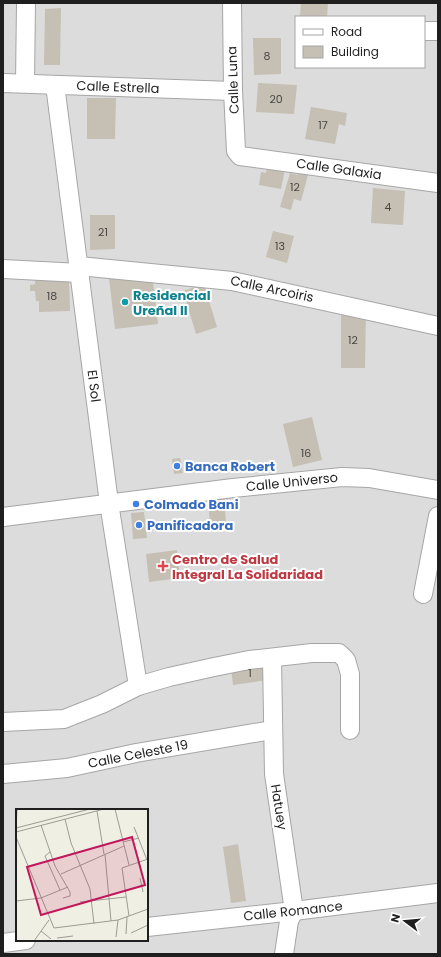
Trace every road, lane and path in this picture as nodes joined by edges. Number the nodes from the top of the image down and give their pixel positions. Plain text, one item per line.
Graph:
1 (26, 3) edge
2 (232, 3) edge
3 (425, 31) edge
4 (438, 31) edge
5 (3, 83) edge
6 (25, 83) junction
7 (55, 85) junction
8 (233, 91) junction
9 (240, 156) joint
10 (438, 183) edge
11 (3, 268) edge
12 (79, 270) junction
13 (438, 326) edge
14 (438, 490) edge
15 (109, 503) junction
16 (438, 516) edge
17 (3, 517) edge
18 (423, 594) dead end
19 (272, 658) junction
20 (138, 686) junction
21 (3, 722) edge
22 (272, 730) junction
23 (350, 730) dead end
24 (3, 774) edge
25 (438, 893) edge
26 (294, 911) junction
27 (148, 926) edge
28 (18, 941) edge
29 (3, 943) edge
30 (284, 954) edge

1 - 6 street
2 - 8 street, Calle Luna
3 - 4 street
5 - 6 street, Calle Estrella
6 - 7 street, Calle Estrella
7 - 8 street, Calle Estrella
7 - 12 street, El Sol
8 - 9 street, Calle Luna
9 - 10 street, Calle Galaxia
11 - 12 street, Calle Arcoiris
12 - 13 street, Calle Arcoiris
12 - 15 street, El Sol
14 - 15 street, Calle Universo
15 - 17 street, Calle Universo
15 - 20 street, El Sol
16 - 18 street
19 - 20 street
19 - 22 street, Hatuey
19 - 23 street
20 - 21 street
22 - 24 street, Calle Celeste 19
22 - 26 street, Hatuey
25 - 26 street, Calle Romance
26 - 27 street, Calle Romance
26 - 30 street, Hatuey
28 - 29 street

